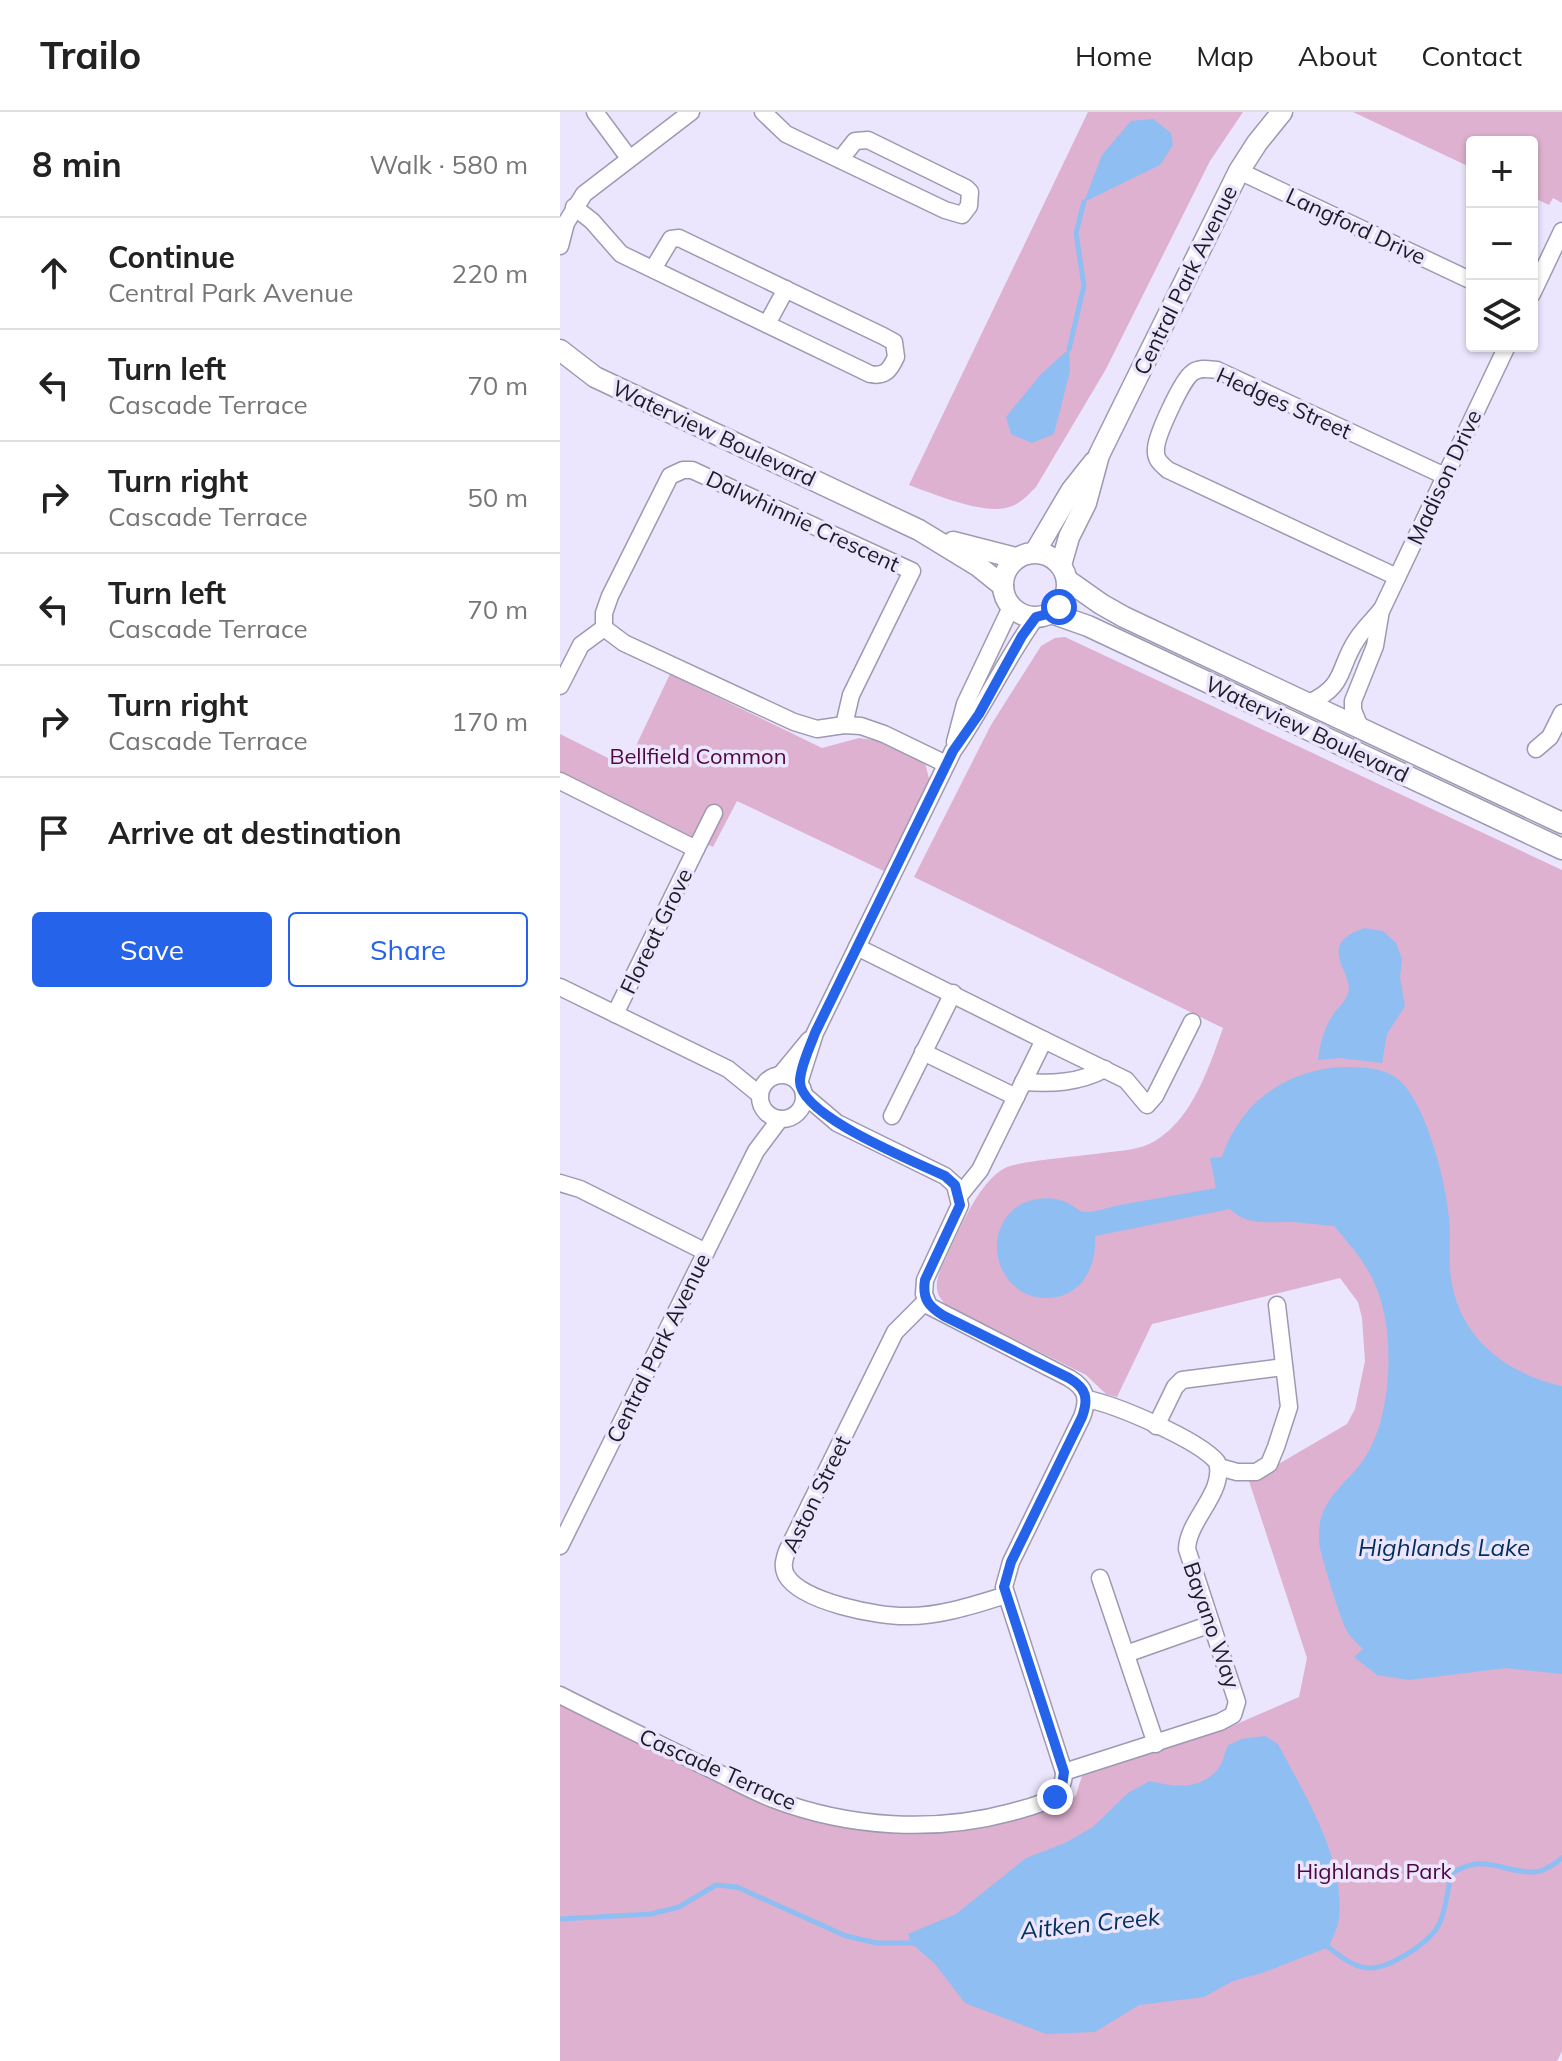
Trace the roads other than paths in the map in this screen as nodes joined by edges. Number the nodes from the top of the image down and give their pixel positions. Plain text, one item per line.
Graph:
1 (595, 112) edge
2 (691, 112) edge
3 (763, 112) edge
4 (1282, 112) edge
5 (629, 158) junction
6 (840, 160) junction
7 (1239, 171) junction
8 (574, 207) junction
9 (563, 226) edge
10 (1562, 231) edge
11 (560, 246) edge
12 (653, 269) junction
13 (1470, 280) edge
14 (1538, 281) edge
15 (786, 289) junction
16 (767, 324) junction
17 (560, 350) edge
18 (1504, 352) edge
19 (560, 368) edge
20 (595, 377) junction
21 (1099, 455) junction
22 (1445, 476) junction
23 (919, 530) junction
24 (1026, 555) junction
25 (1064, 572) junction
26 (1397, 577) junction
27 (1003, 586) junction
28 (1011, 607) junction
29 (1382, 609) junction
30 (1043, 615) junction
31 (604, 628) junction
32 (560, 686) edge
33 (1309, 703) junction
34 (1562, 713) edge
35 (844, 725) junction
36 (1360, 727) junction
37 (1536, 749) dead end
38 (949, 757) junction
39 (560, 781) edge
40 (714, 813) dead end
41 (1562, 823) edge
42 (696, 849) junction
43 (1562, 849) edge
44 (857, 947) junction
45 (560, 987) edge
46 (953, 993) junction
47 (615, 1014) junction
48 (1192, 1022) dead end
49 (815, 1033) junction
50 (1044, 1040) junction
51 (923, 1052) junction
52 (728, 1069) junction
53 (1105, 1069) junction
54 (775, 1077) junction
55 (802, 1089) junction
56 (1020, 1090) junction
57 (762, 1102) junction
58 (892, 1116) dead end
59 (788, 1117) junction
60 (837, 1123) junction
61 (756, 1151) junction
62 (560, 1183) edge
63 (959, 1196) junction
64 (706, 1252) junction
65 (926, 1301) junction
66 (1277, 1305) dead end
67 (1284, 1367) junction
68 (1086, 1399) junction
69 (1156, 1426) junction
70 (1219, 1467) junction
71 (560, 1546) edge
72 (1100, 1578) dead end
73 (1006, 1595) junction
74 (1211, 1624) junction
75 (1126, 1654) junction
76 (560, 1695) edge
77 (1156, 1744) junction
78 (1064, 1772) junction

1 - 5 street
2 - 5 street
3 - 6 street
4 - 7 street, Central Park Avenue
5 - 8 street
6 - 6 street
7 - 13 street, Langford Drive
7 - 21 street, Central Park Avenue
8 - 9 street
8 - 12 street
9 - 11 street
10 - 14 street
12 - 15 street
12 - 16 street
15 - 16 street
15 - 16 street
17 - 20 street, Waterview Boulevard
18 - 22 street, Madison Drive
19 - 20 street, Waterview Boulevard
20 - 23 street, Waterview Boulevard
21 - 24 street, Central Park Avenue
21 - 25 street, Central Park Avenue
22 - 26 street, Madison Drive
22 - 26 street, Hedges Street
23 - 24 street, Waterview Boulevard
23 - 27 street, Waterview Boulevard
24 - 25 street
24 - 27 street
25 - 30 street
25 - 33 street, Waterview Boulevard
26 - 29 street, Madison Drive
27 - 28 street
28 - 30 street
28 - 38 street
29 - 33 street, Madison Drive
29 - 36 street, Madison Drive
30 - 38 street
30 - 43 street, Waterview Boulevard
31 - 32 street
31 - 35 street
31 - 35 street, Dalwhinnie Crescent
33 - 36 street, Waterview Boulevard
34 - 37 street
35 - 38 street
36 - 41 street, Waterview Boulevard
38 - 44 street
39 - 42 street, Floreat Grove
40 - 42 street, Floreat Grove
42 - 47 street, Floreat Grove
44 - 46 street
44 - 49 street
45 - 47 street
46 - 50 street
46 - 51 street
47 - 52 street
48 - 53 street
49 - 54 street
49 - 55 street
50 - 53 street
50 - 56 street
51 - 56 street
51 - 58 street
52 - 54 street
52 - 57 street
53 - 56 street
54 - 55 street
54 - 57 street
55 - 59 street
55 - 60 street
56 - 63 street
57 - 59 street
57 - 61 street, Central Park Avenue
59 - 60 street
59 - 61 street, Central Park Avenue
60 - 63 street
61 - 64 street, Central Park Avenue
62 - 64 street
63 - 65 street
64 - 71 street, Central Park Avenue
65 - 68 street
65 - 73 street, Aston Street
66 - 67 street
67 - 69 street
67 - 70 street
68 - 69 street
68 - 73 street
69 - 70 street
70 - 74 street, Bayano Way
72 - 75 street
73 - 78 street
74 - 75 street
74 - 77 street, Bayano Way
75 - 77 street
76 - 78 street, Cascade Terrace
77 - 78 street, Bayano Way

